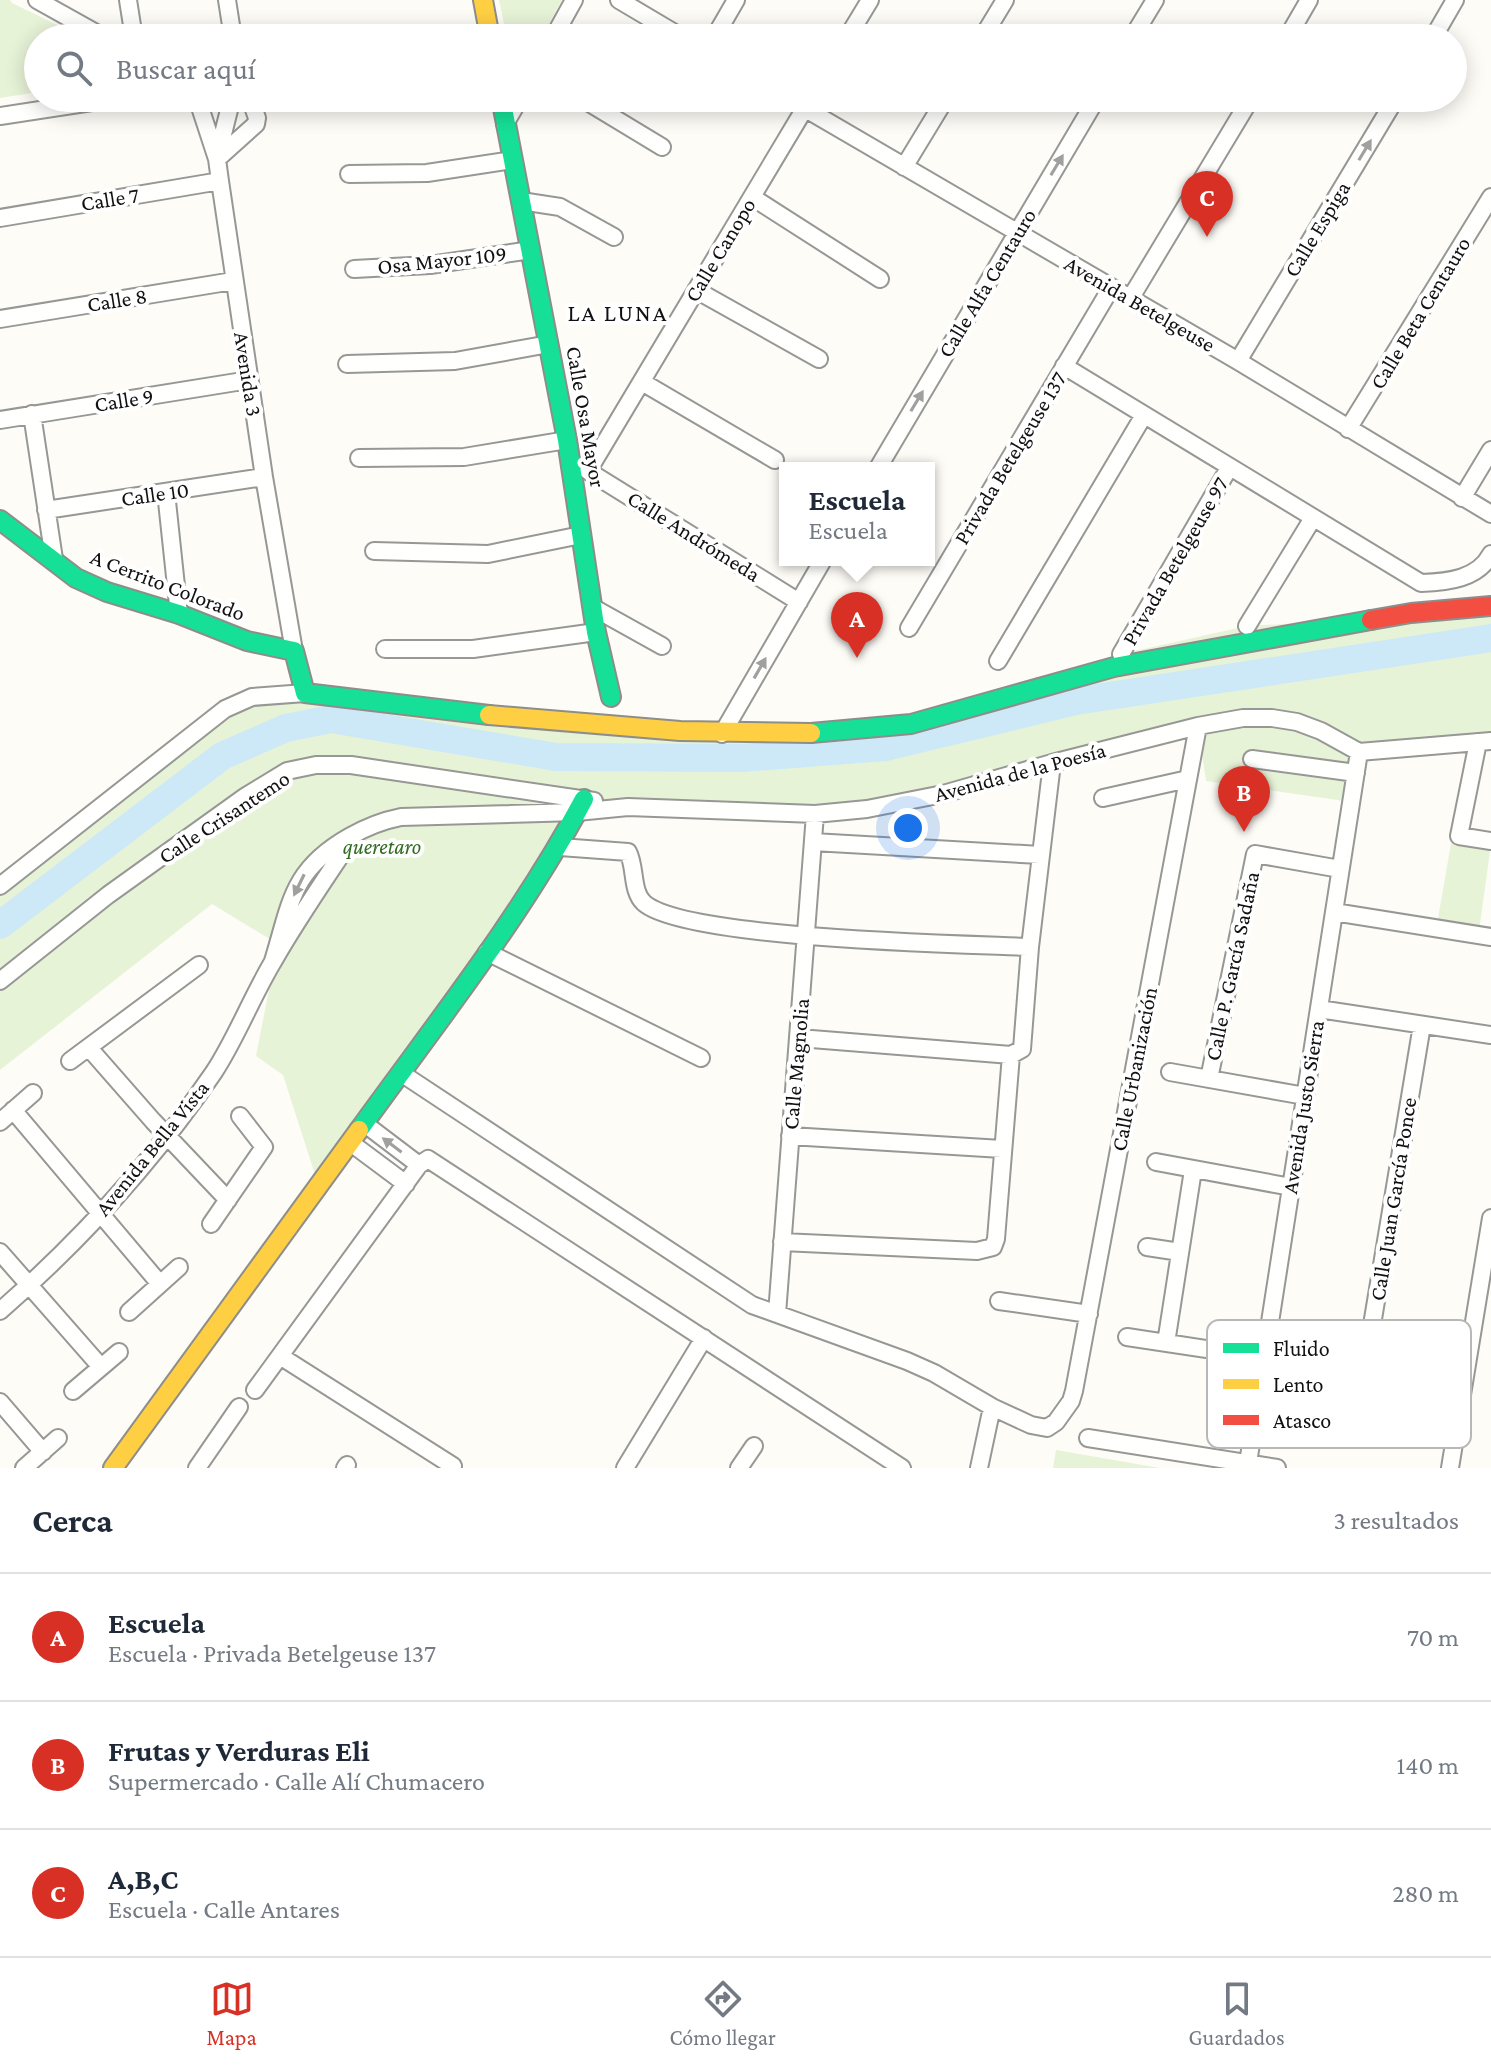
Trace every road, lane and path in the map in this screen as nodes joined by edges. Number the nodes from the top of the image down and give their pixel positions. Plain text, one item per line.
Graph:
1 (37, 0) edge
2 (128, 0) edge
3 (227, 0) edge
4 (483, 0) edge
5 (574, 0) edge
6 (619, 0) edge
7 (736, 0) edge
8 (870, 0) edge
9 (1005, 0) edge
10 (1155, 0) edge
11 (1309, 0) edge
12 (1455, 0) edge
13 (80, 24) edge
14 (132, 24) edge
15 (231, 24) edge
16 (487, 24) edge
17 (561, 24) edge
18 (659, 24) edge
19 (722, 24) edge
20 (855, 24) edge
21 (990, 24) edge
22 (1140, 24) edge
23 (1295, 24) edge
24 (1441, 24) edge
25 (26, 112) edge
26 (202, 112) edge
27 (228, 112) edge
28 (255, 112) edge
29 (503, 112) edge
30 (512, 112) edge
31 (604, 112) edge
32 (803, 112) edge
33 (822, 112) edge
34 (937, 112) edge
35 (1089, 112) edge
36 (1243, 112) edge
37 (1388, 112) edge
38 (0, 116) edge
39 (505, 124) junction
40 (662, 147) dead end
41 (217, 159) junction
42 (513, 160) junction
43 (904, 167) junction
44 (349, 174) dead end
45 (220, 181) junction
46 (752, 197) junction
47 (1491, 197) edge
48 (521, 201) junction
49 (0, 218) edge
50 (1018, 232) junction
51 (614, 237) dead end
52 (531, 250) junction
53 (354, 269) dead end
54 (880, 279) dead end
55 (233, 281) junction
56 (1111, 288) junction
57 (696, 290) junction
58 (1130, 299) junction
59 (0, 319) edge
60 (549, 344) junction
61 (819, 359) dead end
62 (1238, 361) junction
63 (347, 364) dead end
64 (1064, 366) junction
65 (249, 380) junction
66 (642, 382) junction
67 (32, 414) junction
68 (1144, 415) junction
69 (0, 420) edge
70 (1348, 429) junction
71 (567, 440) junction
72 (1491, 450) edge
73 (359, 458) dead end
74 (775, 460) dead end
75 (882, 462) edge
76 (1229, 468) junction
77 (580, 472) junction
78 (264, 477) junction
79 (166, 492) junction
80 (1462, 498) junction
81 (46, 510) junction
82 (1491, 514) edge
83 (1313, 518) junction
84 (0, 520) edge
85 (581, 535) junction
86 (374, 551) dead end
87 (1491, 554) edge
88 (54, 559) junction
89 (820, 566) edge
90 (799, 602) junction
91 (1491, 606) edge
92 (592, 607) junction
93 (179, 614) junction
94 (1247, 626) dead end
95 (909, 628) dead end
96 (596, 632) junction
97 (662, 646) dead end
98 (385, 649) dead end
99 (294, 651) junction
100 (1121, 654) dead end
101 (998, 661) dead end
102 (305, 693) junction
103 (611, 697) dead end
104 (1198, 726) junction
105 (722, 734) junction
106 (1484, 741) edge
107 (1359, 752) junction
108 (1252, 759) dead end
109 (1052, 763) junction
110 (1356, 773) junction
111 (1188, 779) junction
112 (1103, 798) dead end
113 (581, 806) junction
114 (815, 814) junction
115 (1491, 841) edge
116 (813, 842) junction
117 (560, 847) junction
118 (1040, 855) junction
119 (1340, 869) junction
120 (0, 886) edge
121 (1334, 912) junction
122 (807, 935) junction
123 (1491, 937) edge
124 (1030, 947) junction
125 (487, 952) junction
126 (199, 965) dead end
127 (0, 981) edge
128 (1319, 1009) junction
129 (1422, 1025) junction
130 (1491, 1035) edge
131 (799, 1038) junction
132 (89, 1048) junction
133 (1011, 1055) junction
134 (701, 1058) dead end
135 (70, 1061) dead end
136 (1170, 1072) dead end
137 (401, 1073) junction
138 (1209, 1079) junction
139 (33, 1093) dead end
140 (1305, 1096) junction
141 (13, 1110) junction
142 (240, 1116) dead end
143 (0, 1122) edge
144 (365, 1124) junction
145 (167, 1136) junction
146 (790, 1136) junction
147 (351, 1143) junction
148 (1002, 1149) junction
149 (1156, 1162) dead end
150 (419, 1165) junction
151 (1193, 1170) junction
152 (406, 1184) junction
153 (1291, 1187) junction
154 (228, 1200) junction
155 (100, 1214) junction
156 (1491, 1218) edge
157 (211, 1224) dead end
158 (782, 1242) junction
159 (1147, 1247) dead end
160 (0, 1252) edge
161 (1180, 1252) junction
162 (179, 1267) dead end
163 (160, 1284) junction
164 (29, 1286) junction
165 (999, 1301) dead end
166 (0, 1311) edge
167 (129, 1312) dead end
168 (777, 1314) junction
169 (1089, 1314) junction
170 (1270, 1320) edge
171 (1373, 1320) edge
172 (1127, 1337) dead end
173 (704, 1338) junction
174 (1471, 1339) edge
175 (1166, 1343) junction
176 (1207, 1349) edge
177 (119, 1352) dead end
178 (280, 1356) junction
179 (101, 1367) junction
180 (255, 1390) dead end
181 (73, 1391) dead end
182 (0, 1402) edge
183 (239, 1407) dead end
184 (992, 1407) junction
185 (58, 1438) dead end
186 (1088, 1438) dead end
187 (754, 1446) dead end
188 (1250, 1448) edge
189 (1453, 1448) edge
190 (43, 1452) junction
191 (1248, 1463) junction
192 (453, 1466) dead end
193 (24, 1468) edge
194 (113, 1468) edge
195 (197, 1468) edge
196 (625, 1468) edge
197 (739, 1468) edge
198 (902, 1468) edge
199 (979, 1468) edge
200 (1277, 1468) edge
201 (1450, 1468) edge

1 - 13 street
2 - 14 street
3 - 15 street
4 - 16 main road
5 - 17 street
6 - 18 street
7 - 19 street
8 - 20 street
9 - 21 street
10 - 22 street
11 - 23 street
12 - 24 street
25 - 38 street
26 - 41 street, Avenida 3
27 - 41 street
28 - 41 street
29 - 39 main road, Calle Osa Mayor
30 - 39 street
31 - 40 street
32 - 46 street, Calle Canopo
33 - 43 street, Avenida Betelgeuse
34 - 43 street
50 -> 35 street, Calle Alfa Centauro
36 - 58 street
62 -> 37 street, Calle Espiga
39 - 42 main road, Calle Osa Mayor
41 - 45 street, Avenida 3
42 - 44 street
42 - 48 main road, Calle Osa Mayor
43 - 50 street, Avenida Betelgeuse
45 - 49 street, Calle 7
45 - 55 street, Avenida 3
46 - 54 street
46 - 57 street, Calle Canopo
47 - 70 street, Calle Beta Centauro
48 - 51 street
48 - 52 main road, Calle Osa Mayor
50 - 56 street, Avenida Betelgeuse
75 -> 50 street, Calle Alfa Centauro
52 - 53 street, Osa Mayor 109
52 - 60 main road, Calle Osa Mayor
55 - 59 street, Calle 8
55 - 65 street, Avenida 3
56 - 58 street, Avenida Betelgeuse
56 - 64 street, Privada Betelgeuse 137
57 - 61 street
57 - 66 street, Calle Canopo
58 - 62 street, Avenida Betelgeuse
60 - 63 street
60 - 71 main road, Calle Osa Mayor
62 - 70 street, Avenida Betelgeuse
64 - 68 street, Privada Betelgeuse 97
64 - 95 street, Privada Betelgeuse 137
65 - 67 street, Calle 9
65 - 78 street, Avenida 3
66 - 74 street
66 - 77 street, Calle Canopo
67 - 69 street, Calle 9
67 - 81 street
68 - 76 street, Privada Betelgeuse 97
68 - 101 street
70 - 80 street, Avenida Betelgeuse
71 - 73 street
71 - 77 main road, Calle Osa Mayor
72 - 80 street
76 - 83 street, Privada Betelgeuse 97
76 - 100 street, Privada Betelgeuse 97
77 - 85 main road, Calle Osa Mayor
77 - 90 street, Calle Andrómeda
78 - 79 street, Calle 10
78 - 99 street, Avenida 3
79 - 81 street, Calle 10
79 - 93 street
80 - 82 street, Avenida Betelgeuse
81 - 88 street
83 - 87 street, Privada Betelgeuse 97
83 - 94 street
84 - 88 main road, A Cerrito Colorado
85 - 86 street
85 - 92 main road, Calle Osa Mayor
88 - 93 main road, A Cerrito Colorado
89 - 90 street
105 -> 90 street
91 - 105 main road
92 - 96 main road, Calle Osa Mayor
92 - 97 street
93 - 99 main road, A Cerrito Colorado
96 - 98 street
96 - 103 main road, Calle Osa Mayor
99 - 102 main road
102 - 105 main road
102 - 120 street
104 - 107 street, Avenida de la Poesía
104 - 109 street, Avenida de la Poesía
104 - 111 street, Calle Urbanización
106 - 107 street
106 - 115 street
107 - 110 street, Avenida Justo Sierra
108 - 110 street
109 - 114 street, Avenida de la Poesía
109 - 118 street
110 - 119 street, Avenida Justo Sierra
111 - 112 street
111 - 169 street, Calle Urbanización
113 - 114 street, Avenida de la Poesía
113 - 117 main road
113 - 127 street, Calle Crisantemo
113 - 145 street, Avenida Bella Vista
114 - 116 street, Calle Magnolia
116 - 118 street
116 - 122 street, Calle Magnolia
117 - 122 street
117 - 125 main road
118 - 124 street
119 - 121 street, Avenida Justo Sierra
119 - 138 street, Calle P. García Sadaña
121 - 123 street
121 - 128 street, Avenida Justo Sierra
122 - 124 street
122 - 131 street, Calle Magnolia
124 - 133 street
125 - 134 street
125 - 137 main road
126 - 132 street
128 - 129 street
128 - 140 street, Avenida Justo Sierra
129 - 130 street
129 - 171 street, Calle Juan García Ponce
131 - 133 street
131 - 146 street, Calle Magnolia
132 - 135 street
132 - 145 street
133 - 148 street
136 - 138 street
137 - 144 main road
137 - 168 street
138 - 140 street
139 - 141 street
140 - 153 street, Avenida Justo Sierra
141 - 143 street
141 - 155 street
142 - 154 street
144 - 147 main road
150 -> 144 street
145 - 154 street
145 - 155 street, Avenida Bella Vista
146 - 148 street
146 - 158 street, Calle Magnolia
147 - 152 street
147 - 194 main road
148 - 158 street
149 - 151 street
150 - 152 street
150 - 173 street
151 - 153 street
151 - 161 street
152 - 178 street
153 - 170 street, Avenida Justo Sierra
154 - 157 street
155 - 163 street
155 - 164 street, Avenida Bella Vista
156 - 174 street
158 - 168 street, Calle Magnolia
159 - 161 street
160 - 164 street
161 - 175 street
162 - 163 street
163 - 167 street
164 - 166 street, Avenida Bella Vista
164 - 179 street
165 - 169 street
168 - 184 street
169 - 184 street, Calle Urbanización
172 - 175 street
173 - 196 street
173 - 198 street
175 - 176 street
177 - 179 street
178 - 180 street
178 - 192 street
179 - 181 street
182 - 190 street
183 - 195 street
184 - 199 street
185 - 190 street
186 - 191 street
187 - 197 street
188 - 191 street, Avenida Justo Sierra
189 - 201 street
190 - 193 street
191 - 200 street

